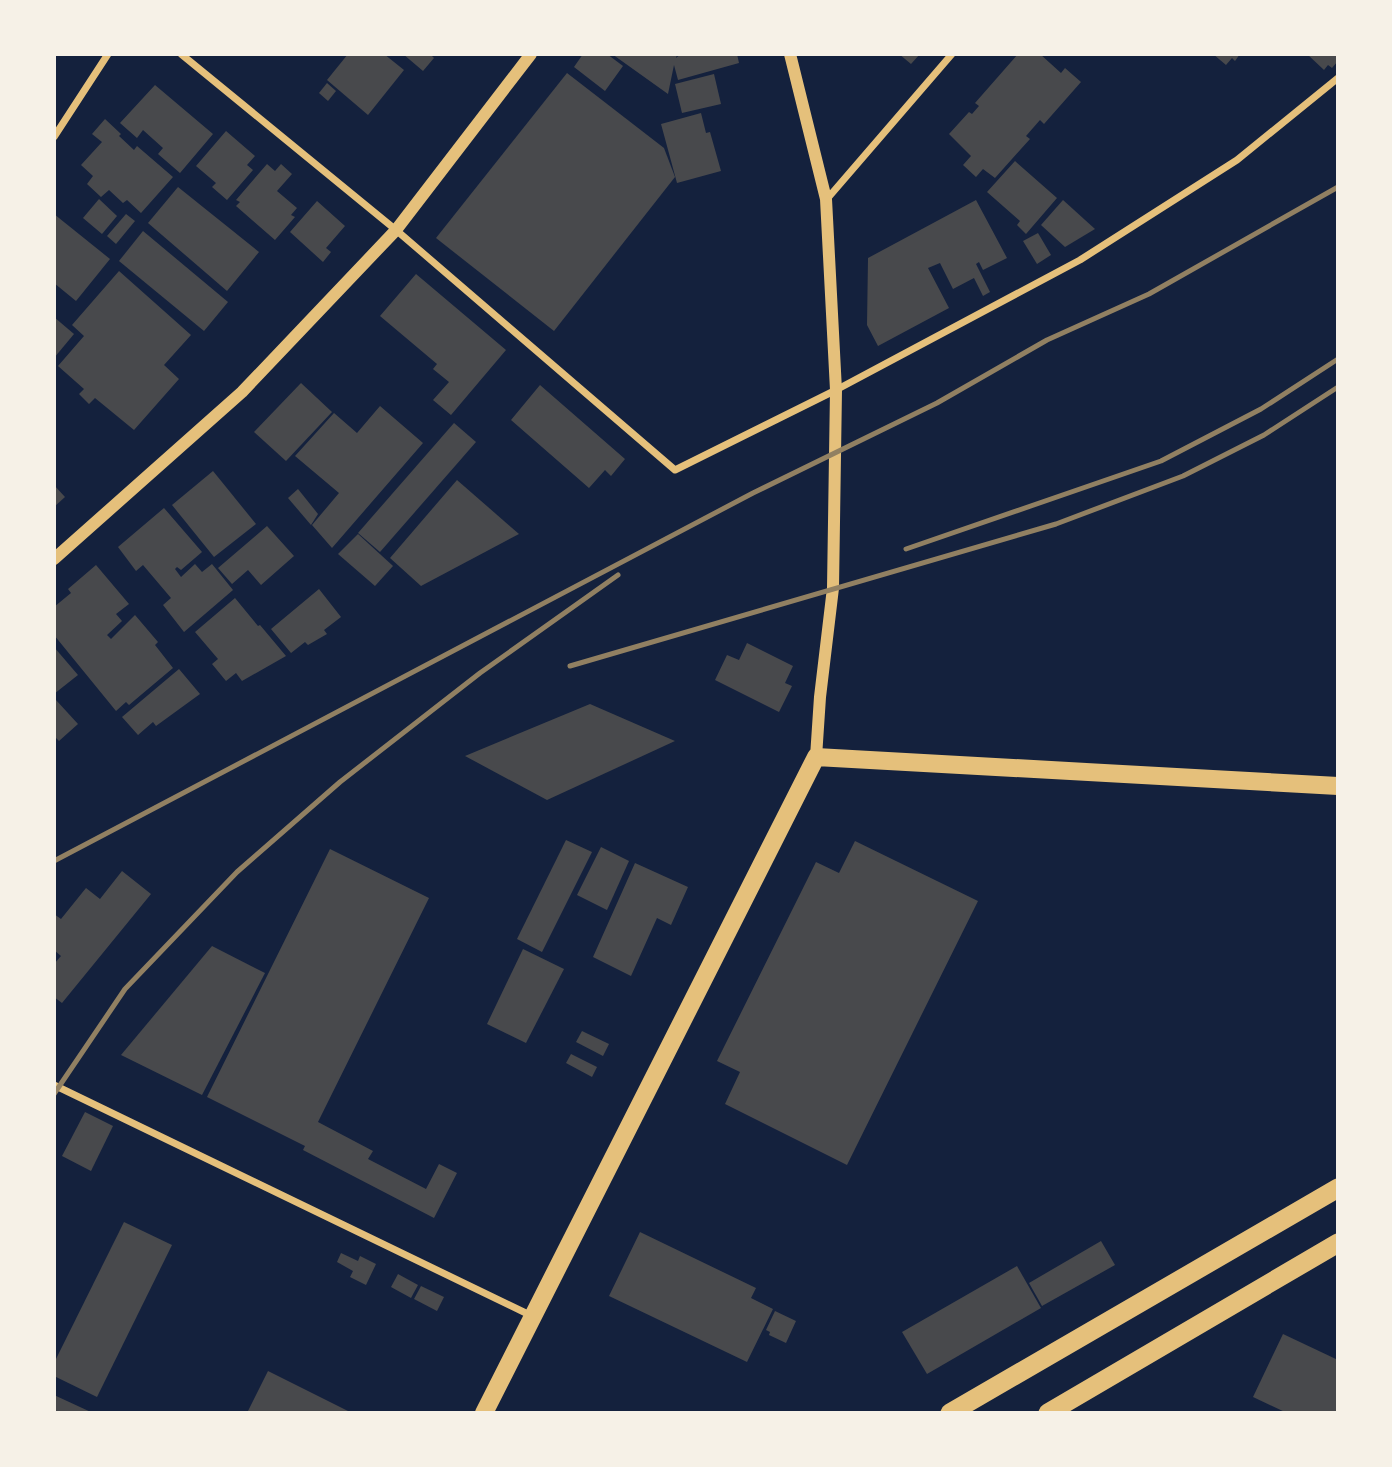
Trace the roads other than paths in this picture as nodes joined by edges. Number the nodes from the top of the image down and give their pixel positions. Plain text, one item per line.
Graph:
1 (108, 54) edge
2 (181, 54) edge
3 (531, 54) edge
4 (790, 54) edge
5 (952, 54) edge
6 (1338, 78) edge
7 (54, 137) edge
8 (826, 199) junction
9 (396, 230) junction
10 (836, 390) junction
11 (54, 559) edge
12 (816, 757) junction
13 (1338, 786) edge
14 (54, 1085) edge
15 (1338, 1188) edge
16 (1338, 1243) edge
17 (532, 1316) junction
18 (484, 1413) edge
19 (950, 1413) edge
20 (1048, 1413) edge

1 - 7 street
2 - 9 street
3 - 9 street
4 - 8 street
5 - 8 street
6 - 10 street
8 - 10 street
9 - 10 street
9 - 11 street
10 - 12 street
12 - 13 main road
12 - 17 main road
14 - 17 street
15 - 19 highway
16 - 20 highway
17 - 18 main road

